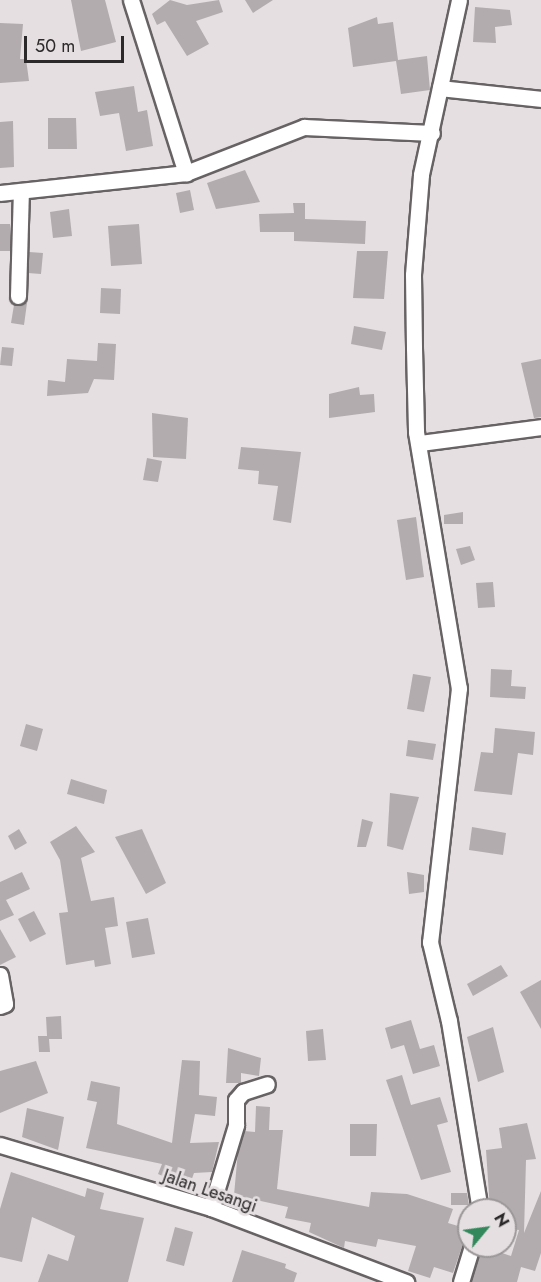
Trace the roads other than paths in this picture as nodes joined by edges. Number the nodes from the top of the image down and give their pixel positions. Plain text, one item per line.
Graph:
1 (131, 0) edge
2 (459, 0) edge
3 (440, 88) junction
4 (541, 99) edge
5 (432, 132) junction
6 (186, 173) junction
7 (21, 191) junction
8 (0, 193) edge
9 (18, 296) dead end
10 (541, 427) edge
11 (420, 443) junction
12 (0, 975) edge
13 (0, 1006) edge
14 (267, 1084) dead end
15 (0, 1145) edge
16 (478, 1198) edge
17 (211, 1208) junction
18 (468, 1258) edge
19 (406, 1282) edge
20 (461, 1282) edge

1 - 6 street
2 - 3 street
3 - 4 street
3 - 5 street
5 - 6 street
5 - 11 street
6 - 7 street
7 - 8 street
7 - 9 street
10 - 11 street
11 - 16 street
12 - 13 street
14 - 17 street
15 - 17 street, Jalan Lesangi
17 - 19 street, Jalan Lesangi
18 - 20 street

